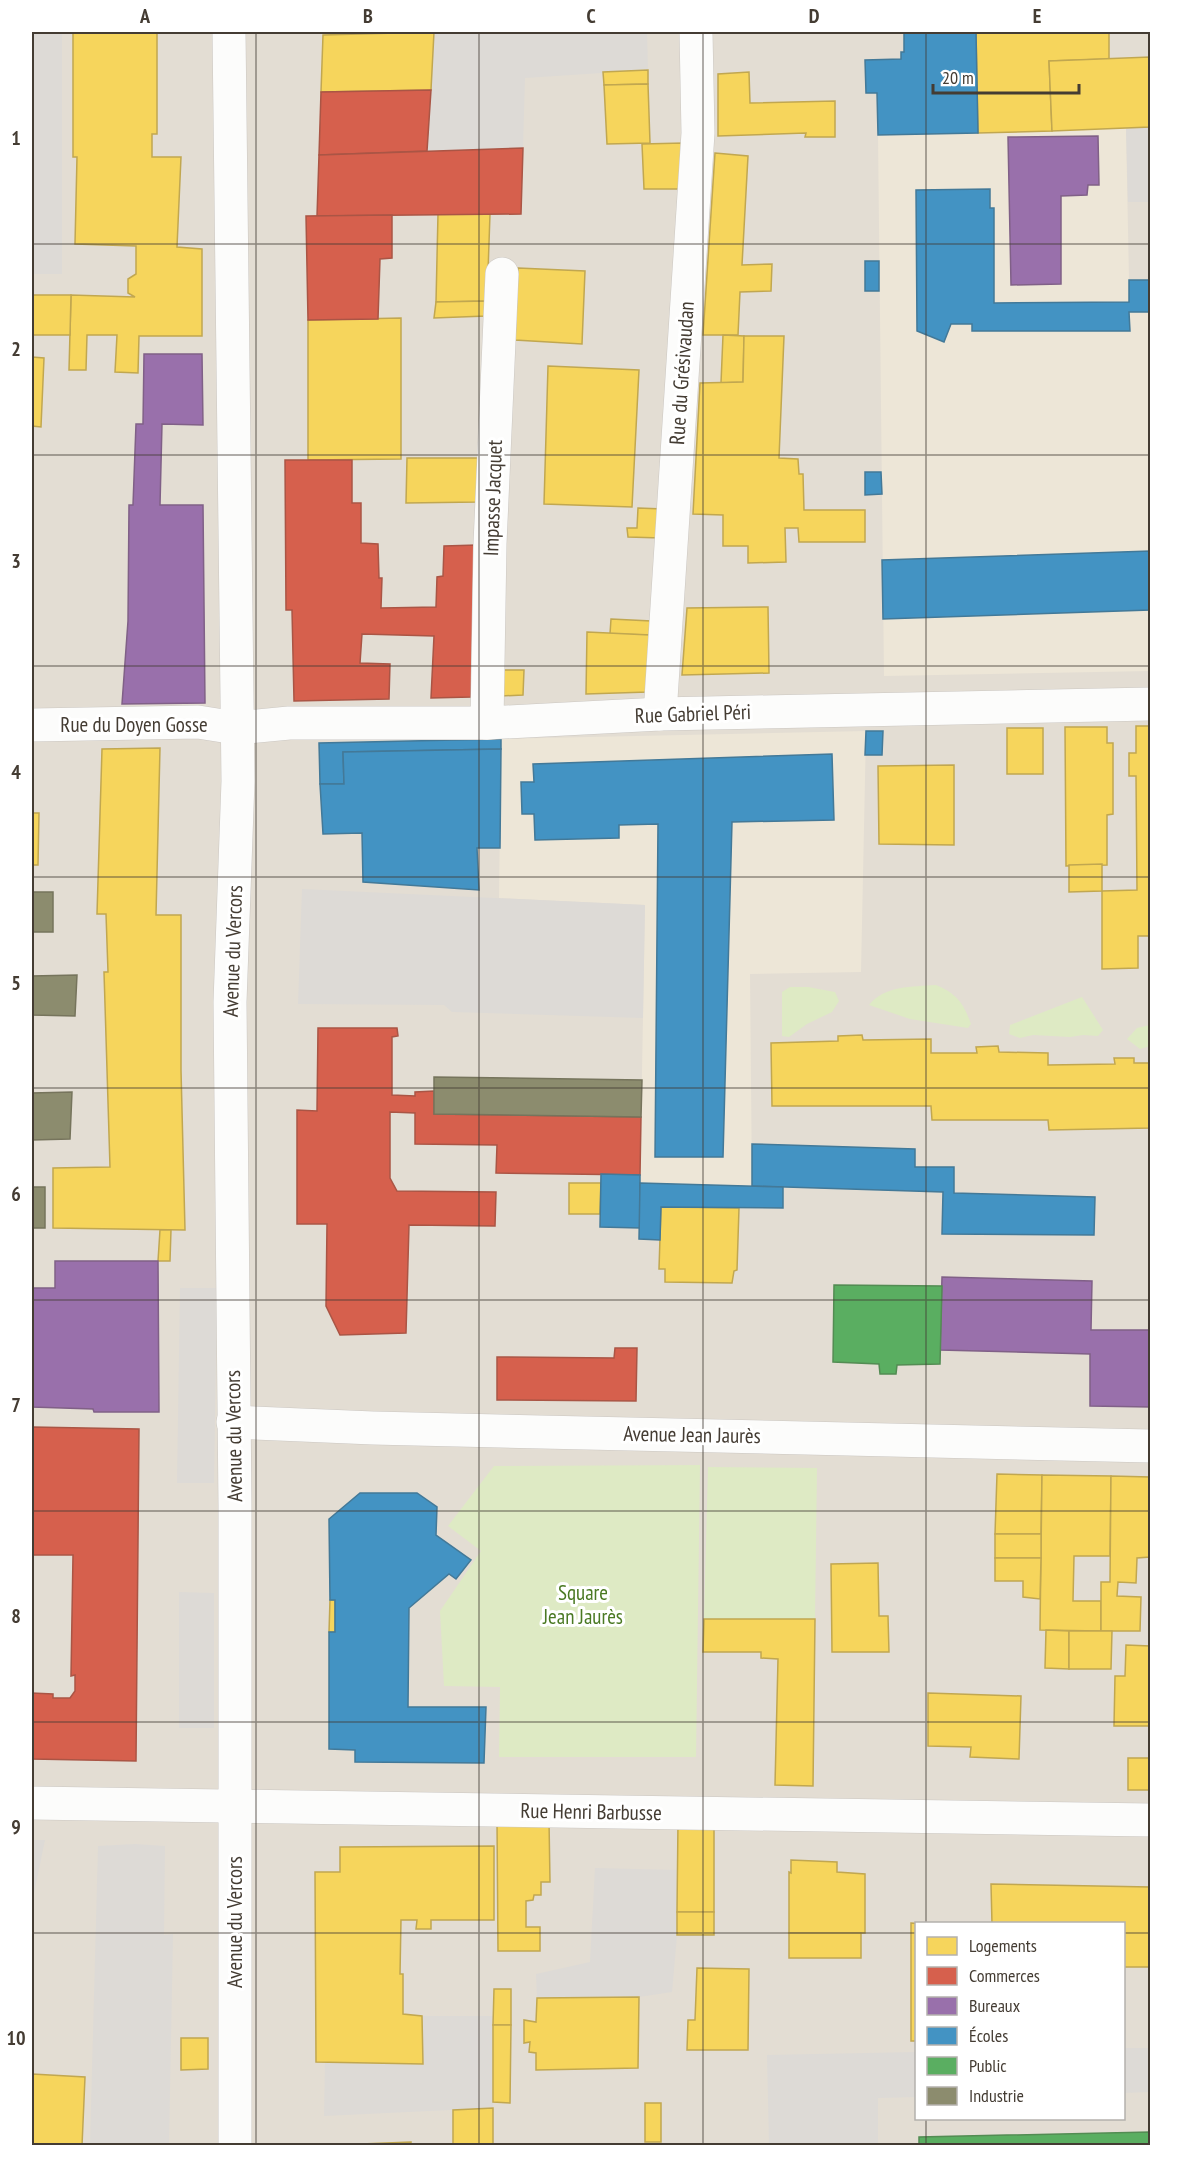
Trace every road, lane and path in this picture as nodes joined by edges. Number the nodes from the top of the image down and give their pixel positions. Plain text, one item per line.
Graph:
1 (229, 32) edge
2 (696, 32) edge
3 (502, 274) dead end
4 (1150, 704) edge
5 (660, 714) junction
6 (487, 723) junction
7 (32, 725) edge
8 (236, 728) junction
9 (233, 1422) junction
10 (1150, 1446) edge
11 (32, 1803) edge
12 (235, 1806) junction
13 (1150, 1820) edge
14 (235, 2145) edge

1 - 8 street, Avenue du Vercors
2 - 5 street, Rue du Grésivaudan
3 - 6 street, Impasse Jacquet
4 - 5 street, Rue Gabriel Péri
5 - 6 street, Rue Gabriel Péri
6 - 8 street, Rue Gabriel Péri
7 - 8 street, Rue du Doyen Gosse
8 - 9 street, Avenue du Vercors
9 - 10 street, Avenue Jean Jaurès
9 - 12 street, Avenue du Vercors
11 - 12 street, Rue Henri Barbusse
12 - 13 street, Rue Henri Barbusse
12 - 14 street, Avenue du Vercors

